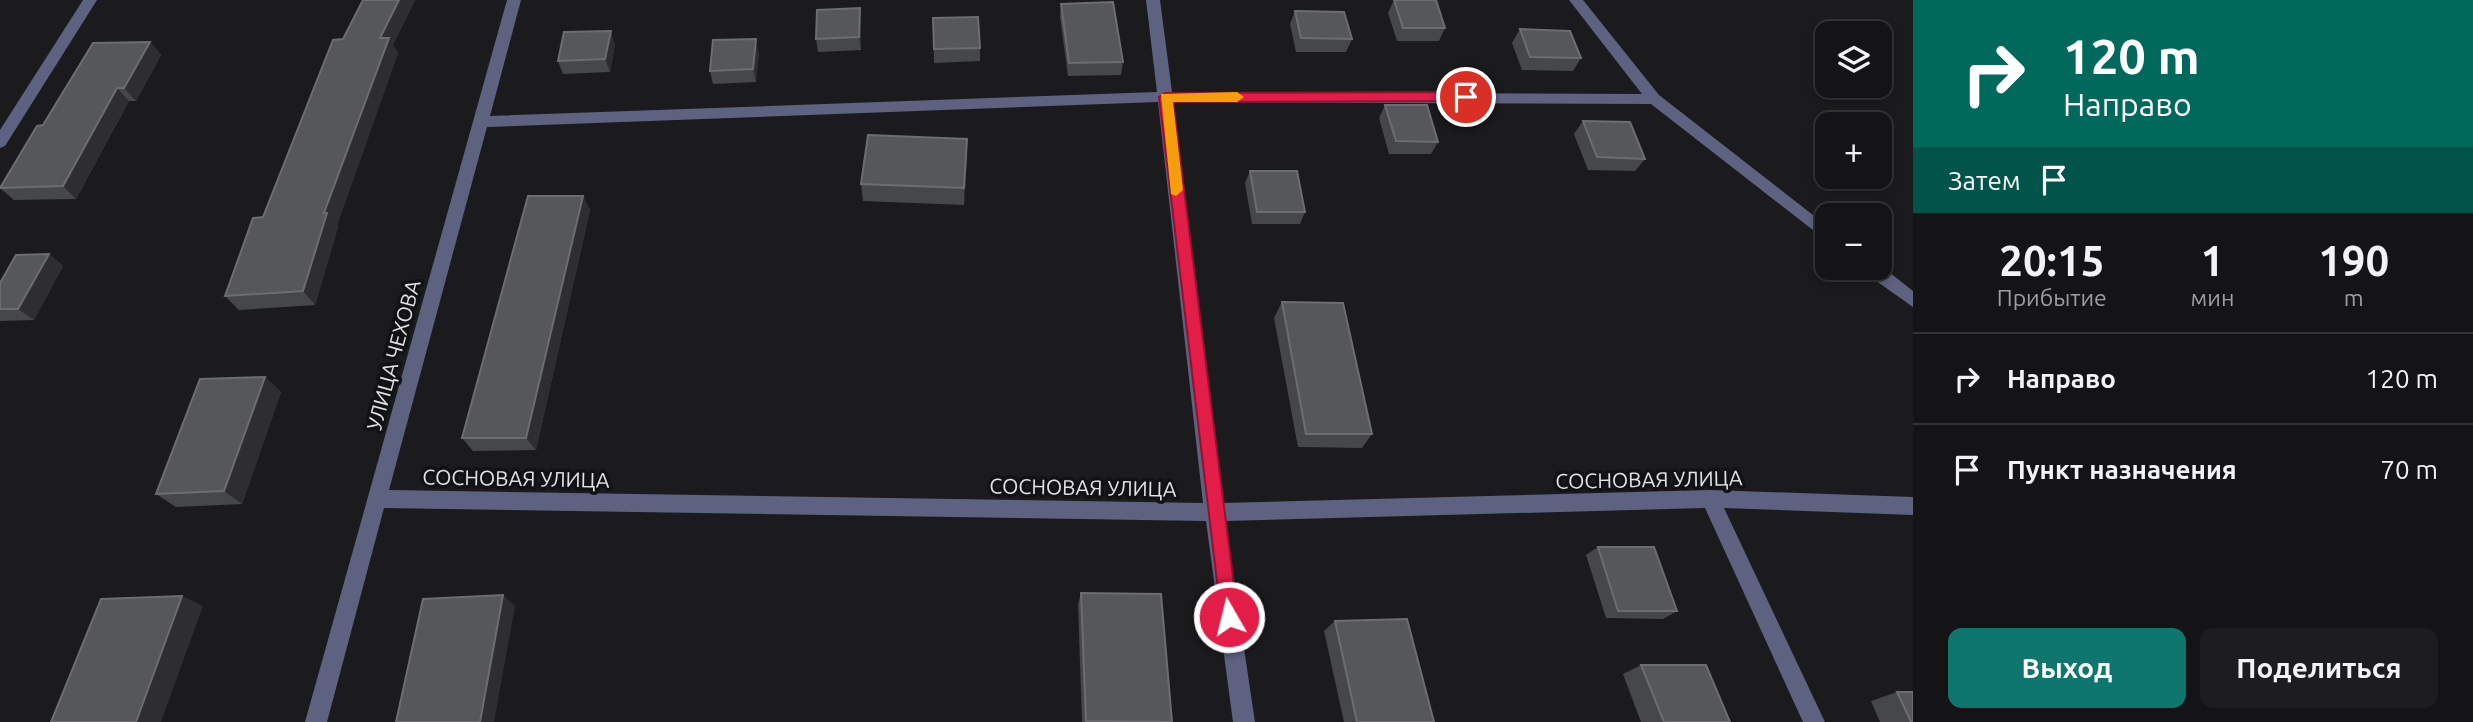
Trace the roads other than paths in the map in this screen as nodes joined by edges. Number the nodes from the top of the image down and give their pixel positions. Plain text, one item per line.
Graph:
1 (90, 0) edge
2 (514, 0) edge
3 (1153, 0) edge
4 (1576, 0) edge
5 (1165, 97) junction
6 (1654, 99) junction
7 (481, 122) junction
8 (0, 142) edge
9 (1815, 226) edge
10 (1887, 280) edge
11 (1913, 300) edge
12 (377, 499) junction
13 (1710, 499) junction
14 (1913, 506) edge
15 (1214, 512) junction
16 (316, 722) edge
17 (1244, 722) edge
18 (1814, 722) edge

1 - 8 street
2 - 7 street, УЛИЦА ЧЕХОВА
3 - 5 street
4 - 6 street
5 - 6 street
5 - 7 street
5 - 15 street
6 - 9 street
7 - 12 street, УЛИЦА ЧЕХОВА
10 - 11 street
12 - 15 street, СОСНОВАЯ УЛИЦА
12 - 16 street, УЛИЦА ЧЕХОВА
13 - 14 street, СОСНОВАЯ УЛИЦА
13 - 15 street, СОСНОВАЯ УЛИЦА
13 - 18 street
15 - 17 street

